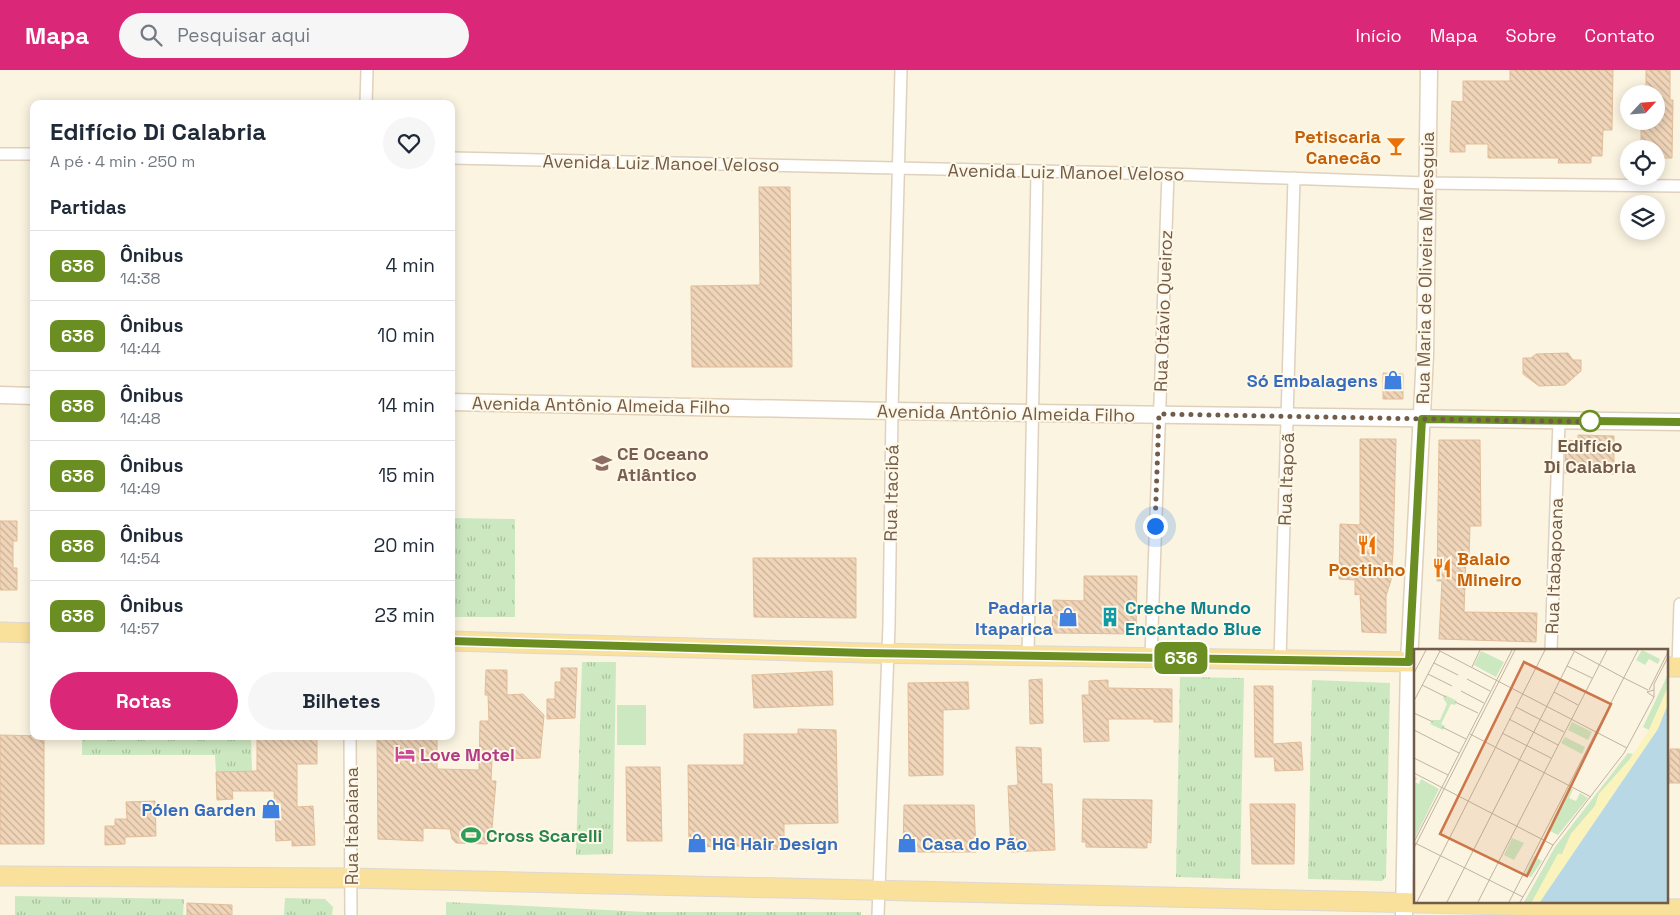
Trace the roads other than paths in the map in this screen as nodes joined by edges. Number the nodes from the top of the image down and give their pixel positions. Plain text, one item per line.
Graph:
1 (367, 70) edge
2 (900, 70) edge
3 (1429, 70) edge
4 (366, 100) edge
5 (0, 154) edge
6 (30, 154) edge
7 (455, 158) edge
8 (899, 168) junction
9 (1037, 172) junction
10 (1168, 174) junction
11 (1294, 178) junction
12 (1426, 184) junction
13 (1680, 186) edge
14 (0, 396) edge
15 (30, 396) edge
16 (455, 402) edge
17 (892, 411) junction
18 (1032, 412) junction
19 (1159, 414) junction
20 (1288, 417) junction
21 (1422, 419) junction
22 (1559, 421) junction
23 (1680, 422) edge
24 (1680, 604) edge
25 (0, 632) edge
26 (30, 633) edge
27 (455, 641) edge
28 (1551, 649) edge
29 (888, 653) junction
30 (1028, 655) junction
31 (1151, 657) junction
32 (1280, 660) junction
33 (1412, 662) edge
34 (1675, 667) edge
35 (350, 740) edge
36 (0, 876) edge
37 (351, 878) junction
38 (879, 891) junction
39 (1404, 909) edge
40 (1680, 909) edge
41 (351, 915) edge
42 (878, 915) edge

1 - 4 street
2 - 8 street, Rua Itacibá
3 - 12 main road, Rua Maria de Oliveira Maresguia
5 - 6 street
7 - 8 street, Avenida Luiz Manoel Veloso
8 - 9 street, Avenida Luiz Manoel Veloso
8 - 17 street, Rua Itacibá
9 - 10 street, Avenida Luiz Manoel Veloso
9 - 18 street
10 - 11 street, Avenida Luiz Manoel Veloso
10 - 19 street, Rua Otávio Queiroz
11 - 12 street, Avenida Luiz Manoel Veloso
11 - 20 street, Rua Itapoã
12 - 13 street, Avenida Luiz Manoel Veloso
12 - 21 main road, Rua Maria de Oliveira Maresguia
14 - 15 main road
16 - 17 main road, Avenida Antônio Almeida Filho
17 - 18 main road, Avenida Antônio Almeida Filho
17 - 29 street, Rua Itacibá
18 - 19 main road, Avenida Antônio Almeida Filho
18 - 30 street
19 - 20 main road, Avenida Antônio Almeida Filho
19 - 31 street, Rua Otávio Queiroz
20 - 21 main road, Avenida Antônio Almeida Filho
20 - 32 street, Rua Itapoã
21 - 22 main road, Avenida Antônio Almeida Filho
21 - 33 main road, Rua Maria de Oliveira Maresguia
22 - 23 main road, Avenida Antônio Almeida Filho
22 - 28 street, Rua Itabapoana
24 - 34 street
25 - 26 main road
27 - 29 main road
29 - 30 main road
29 - 38 street, Rua Itacibá
30 - 31 main road
31 - 32 main road
32 - 33 main road
33 - 39 main road, Rua Maria de Oliveira Maresguia
35 - 37 street, Rua Itabaiana
36 - 37 main road
37 - 38 main road
37 - 41 street, Rua Itabaiana
38 - 39 main road
38 - 42 street, Rua Itacibá
39 - 40 main road

